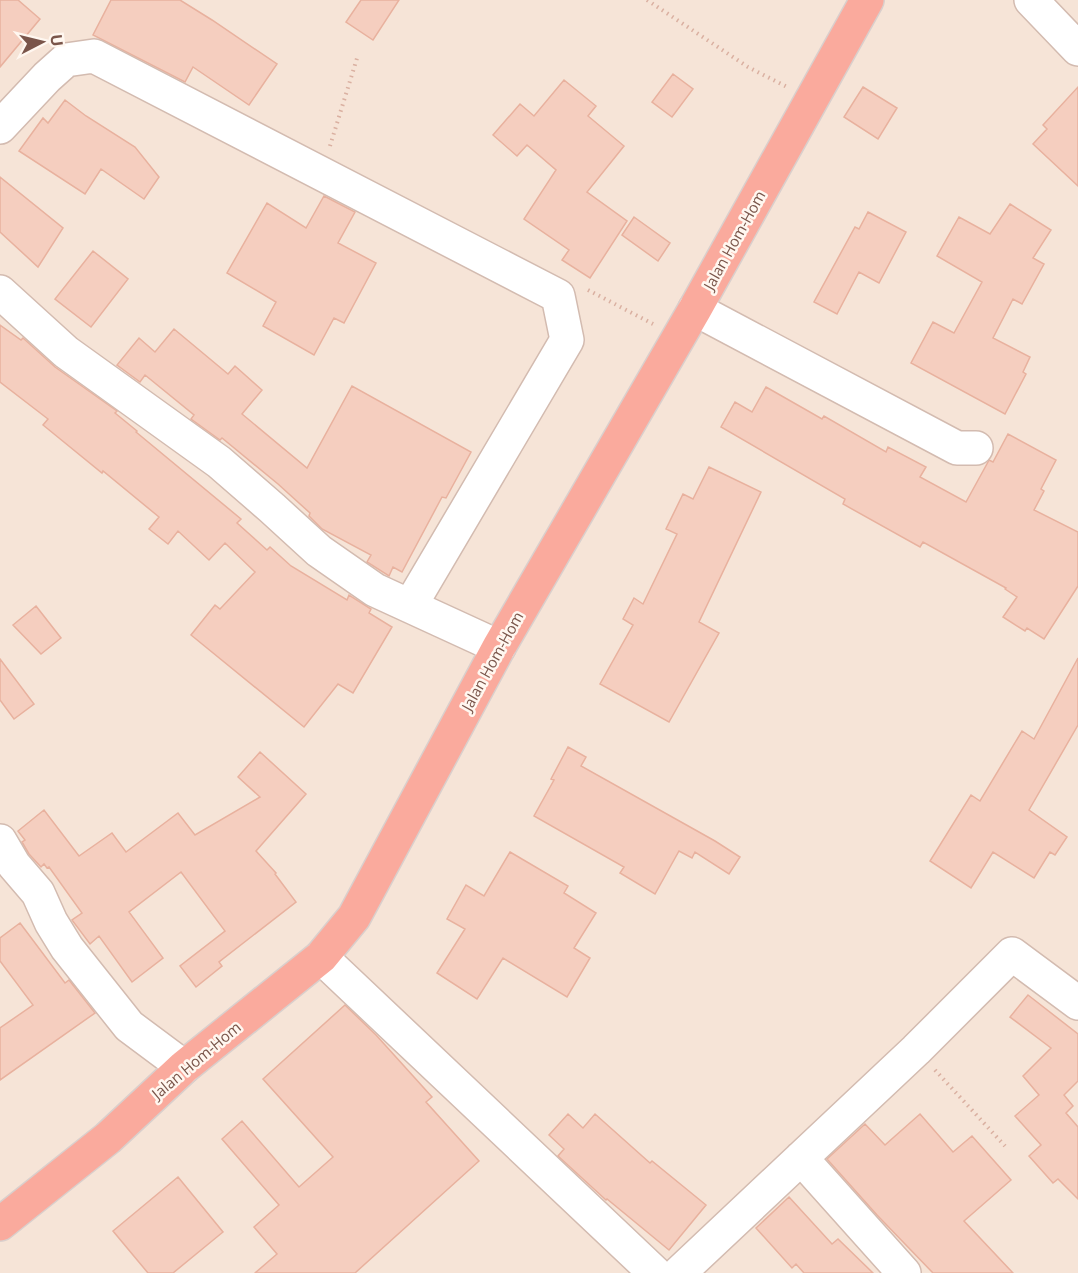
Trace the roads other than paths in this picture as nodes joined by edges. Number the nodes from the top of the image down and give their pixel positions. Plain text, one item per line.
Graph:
1 (867, 0) edge
2 (1031, 0) edge
3 (1078, 50) edge
4 (0, 126) edge
5 (0, 292) edge
6 (695, 309) junction
7 (976, 448) dead end
8 (410, 606) junction
9 (499, 647) junction
10 (0, 841) edge
11 (321, 957) junction
12 (1078, 1003) edge
13 (184, 1067) junction
14 (801, 1158) junction
15 (0, 1224) edge
16 (655, 1273) edge
17 (679, 1273) edge
18 (904, 1273) edge

1 - 6 highway, Jalan Hom-Hom
2 - 3 street
4 - 8 street
5 - 8 street
6 - 7 street
6 - 9 highway, Jalan Hom-Hom
8 - 9 street
9 - 11 highway, Jalan Hom-Hom
10 - 13 street
11 - 13 highway, Jalan Hom-Hom
11 - 16 street
12 - 14 street
13 - 15 highway, Jalan Hom-Hom
14 - 17 street
14 - 18 street

